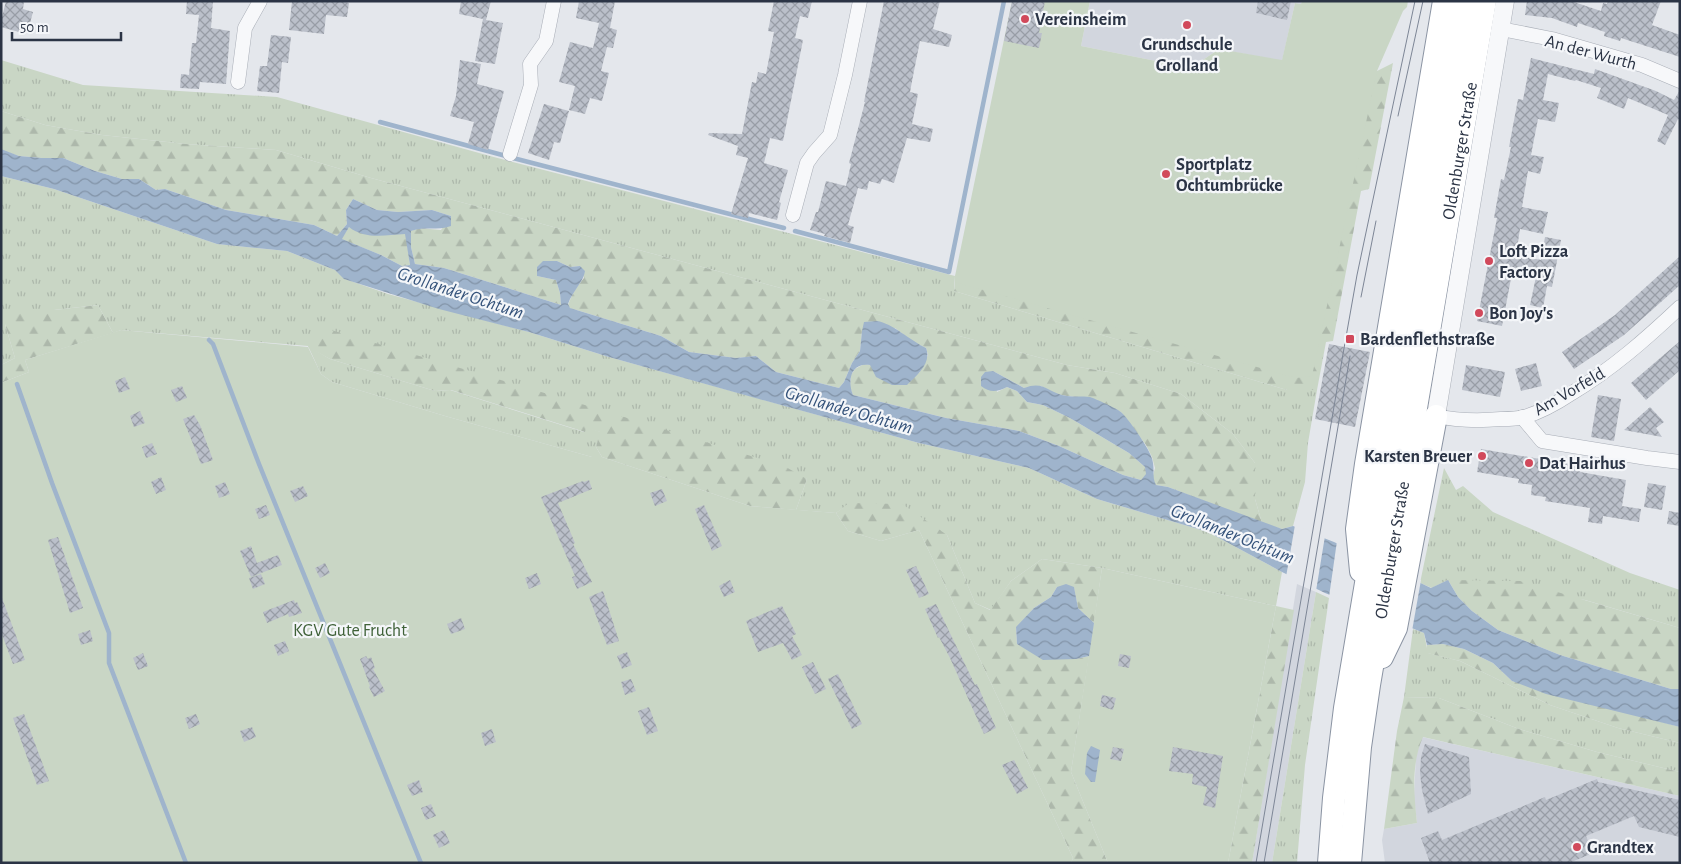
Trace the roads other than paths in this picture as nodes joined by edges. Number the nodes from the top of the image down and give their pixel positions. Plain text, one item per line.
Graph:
1 (260, 1) edge
2 (554, 1) edge
3 (860, 1) edge
4 (1444, 1) edge
5 (1464, 1) edge
6 (1484, 1) edge
7 (1505, 1) edge
8 (1501, 29) junction
9 (1680, 81) edge
10 (238, 82) dead end
11 (510, 154) dead end
12 (793, 215) dead end
13 (1680, 307) edge
14 (1436, 416) junction
15 (1522, 417) junction
16 (1680, 462) edge
17 (1381, 559) junction
18 (1375, 614) junction
19 (1334, 798) junction
20 (1314, 863) edge
21 (1329, 863) edge
22 (1350, 863) edge

1 - 10 street
2 - 11 street
3 - 12 street
4 - 17 highway
5 - 17 highway, Oldenburger Straße
6 - 17 highway, Oldenburger Straße
7 - 8 street
8 - 9 street, An der Wurth
8 - 14 street
13 - 15 street, Am Vorfeld
14 - 15 street, Am Vorfeld
14 - 17 highway
15 - 16 street
17 - 18 highway, Oldenburger Straße
17 - 18 highway, Oldenburger Straße
18 - 19 highway, Oldenburger Straße
18 - 22 highway, Oldenburger Straße
19 - 20 highway
19 - 21 highway, Oldenburger Straße

